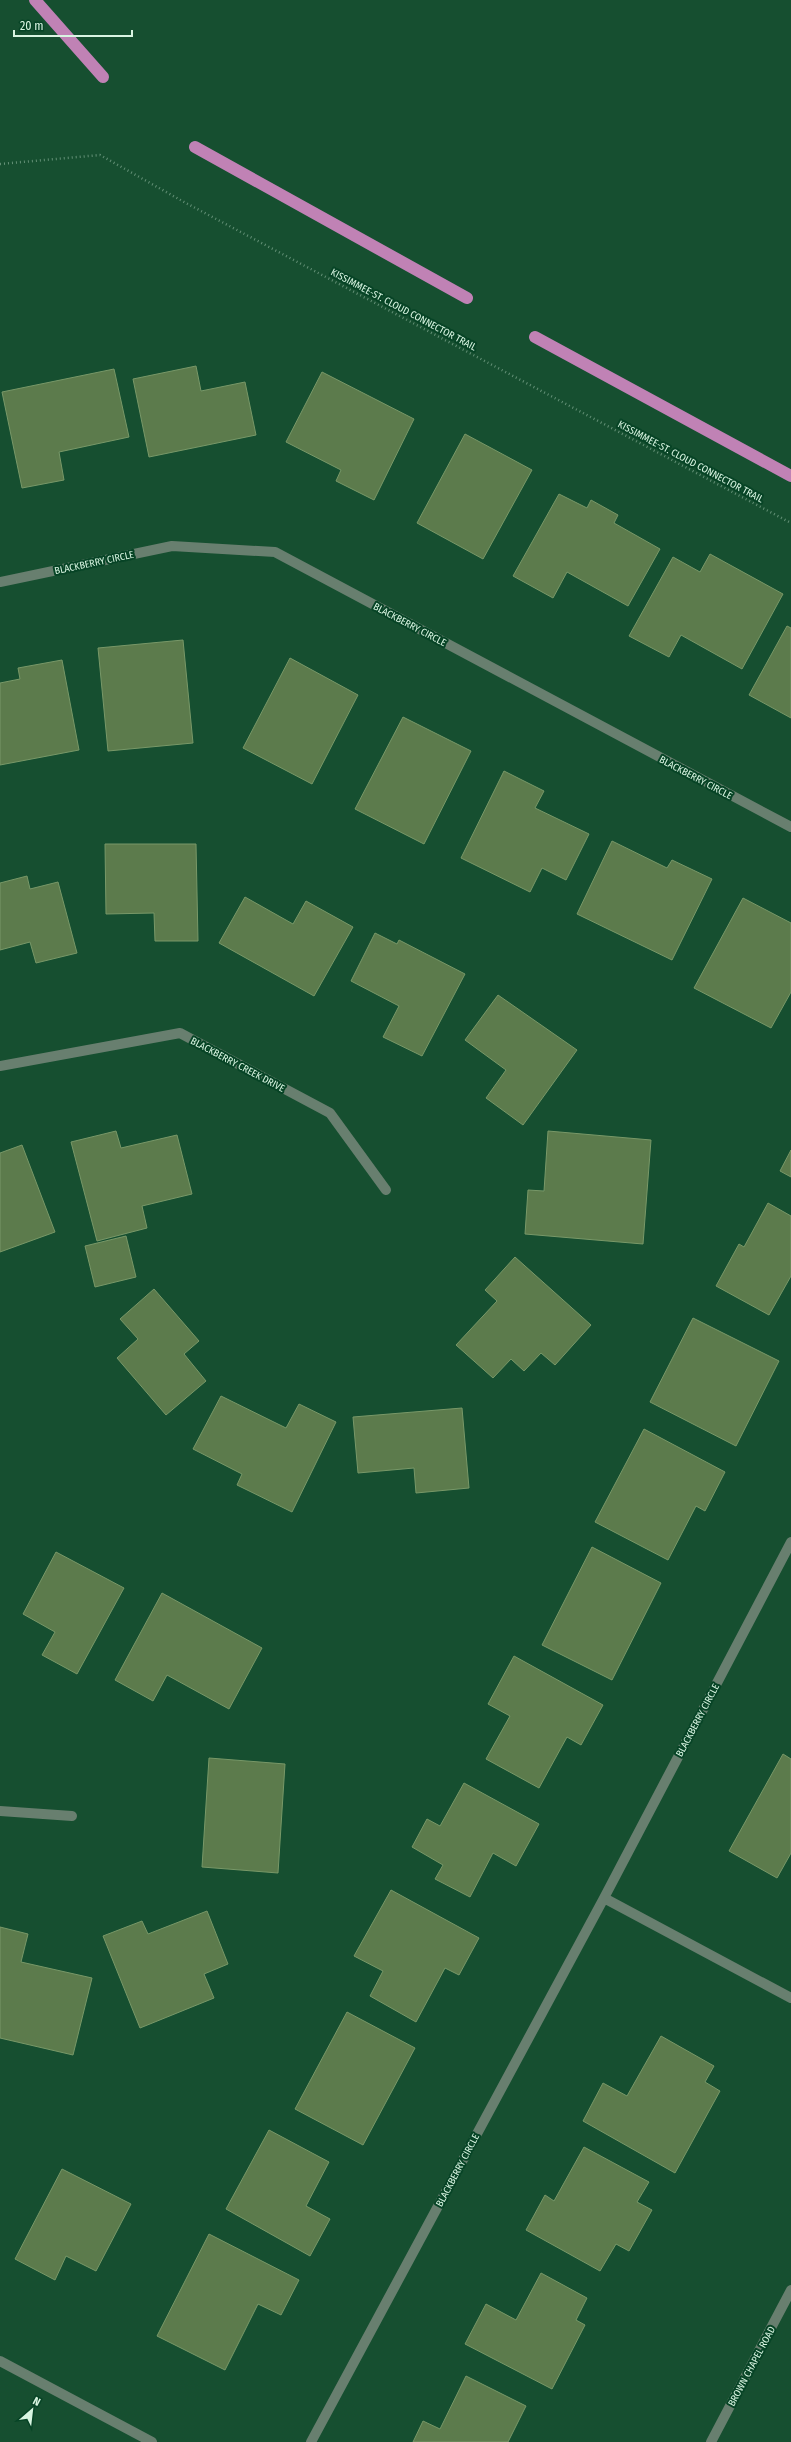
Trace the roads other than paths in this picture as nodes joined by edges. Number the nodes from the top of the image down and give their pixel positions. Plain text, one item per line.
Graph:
1 (0, 582) edge
2 (791, 827) edge
3 (0, 1066) edge
4 (386, 1190) dead end
5 (791, 1542) edge
6 (0, 1811) edge
7 (72, 1816) dead end
8 (604, 1898) junction
9 (791, 1998) edge
10 (791, 2290) edge
11 (0, 2361) edge
12 (152, 2442) edge
13 (311, 2442) edge
14 (711, 2442) edge

1 - 2 street, BLACKBERRY CIRCLE
3 - 4 street, BLACKBERRY CREEK DRIVE
5 - 8 street, BLACKBERRY CIRCLE
6 - 7 street
8 - 9 street
8 - 13 street, BLACKBERRY CIRCLE
10 - 14 street, BROWN CHAPEL ROAD
11 - 12 street

